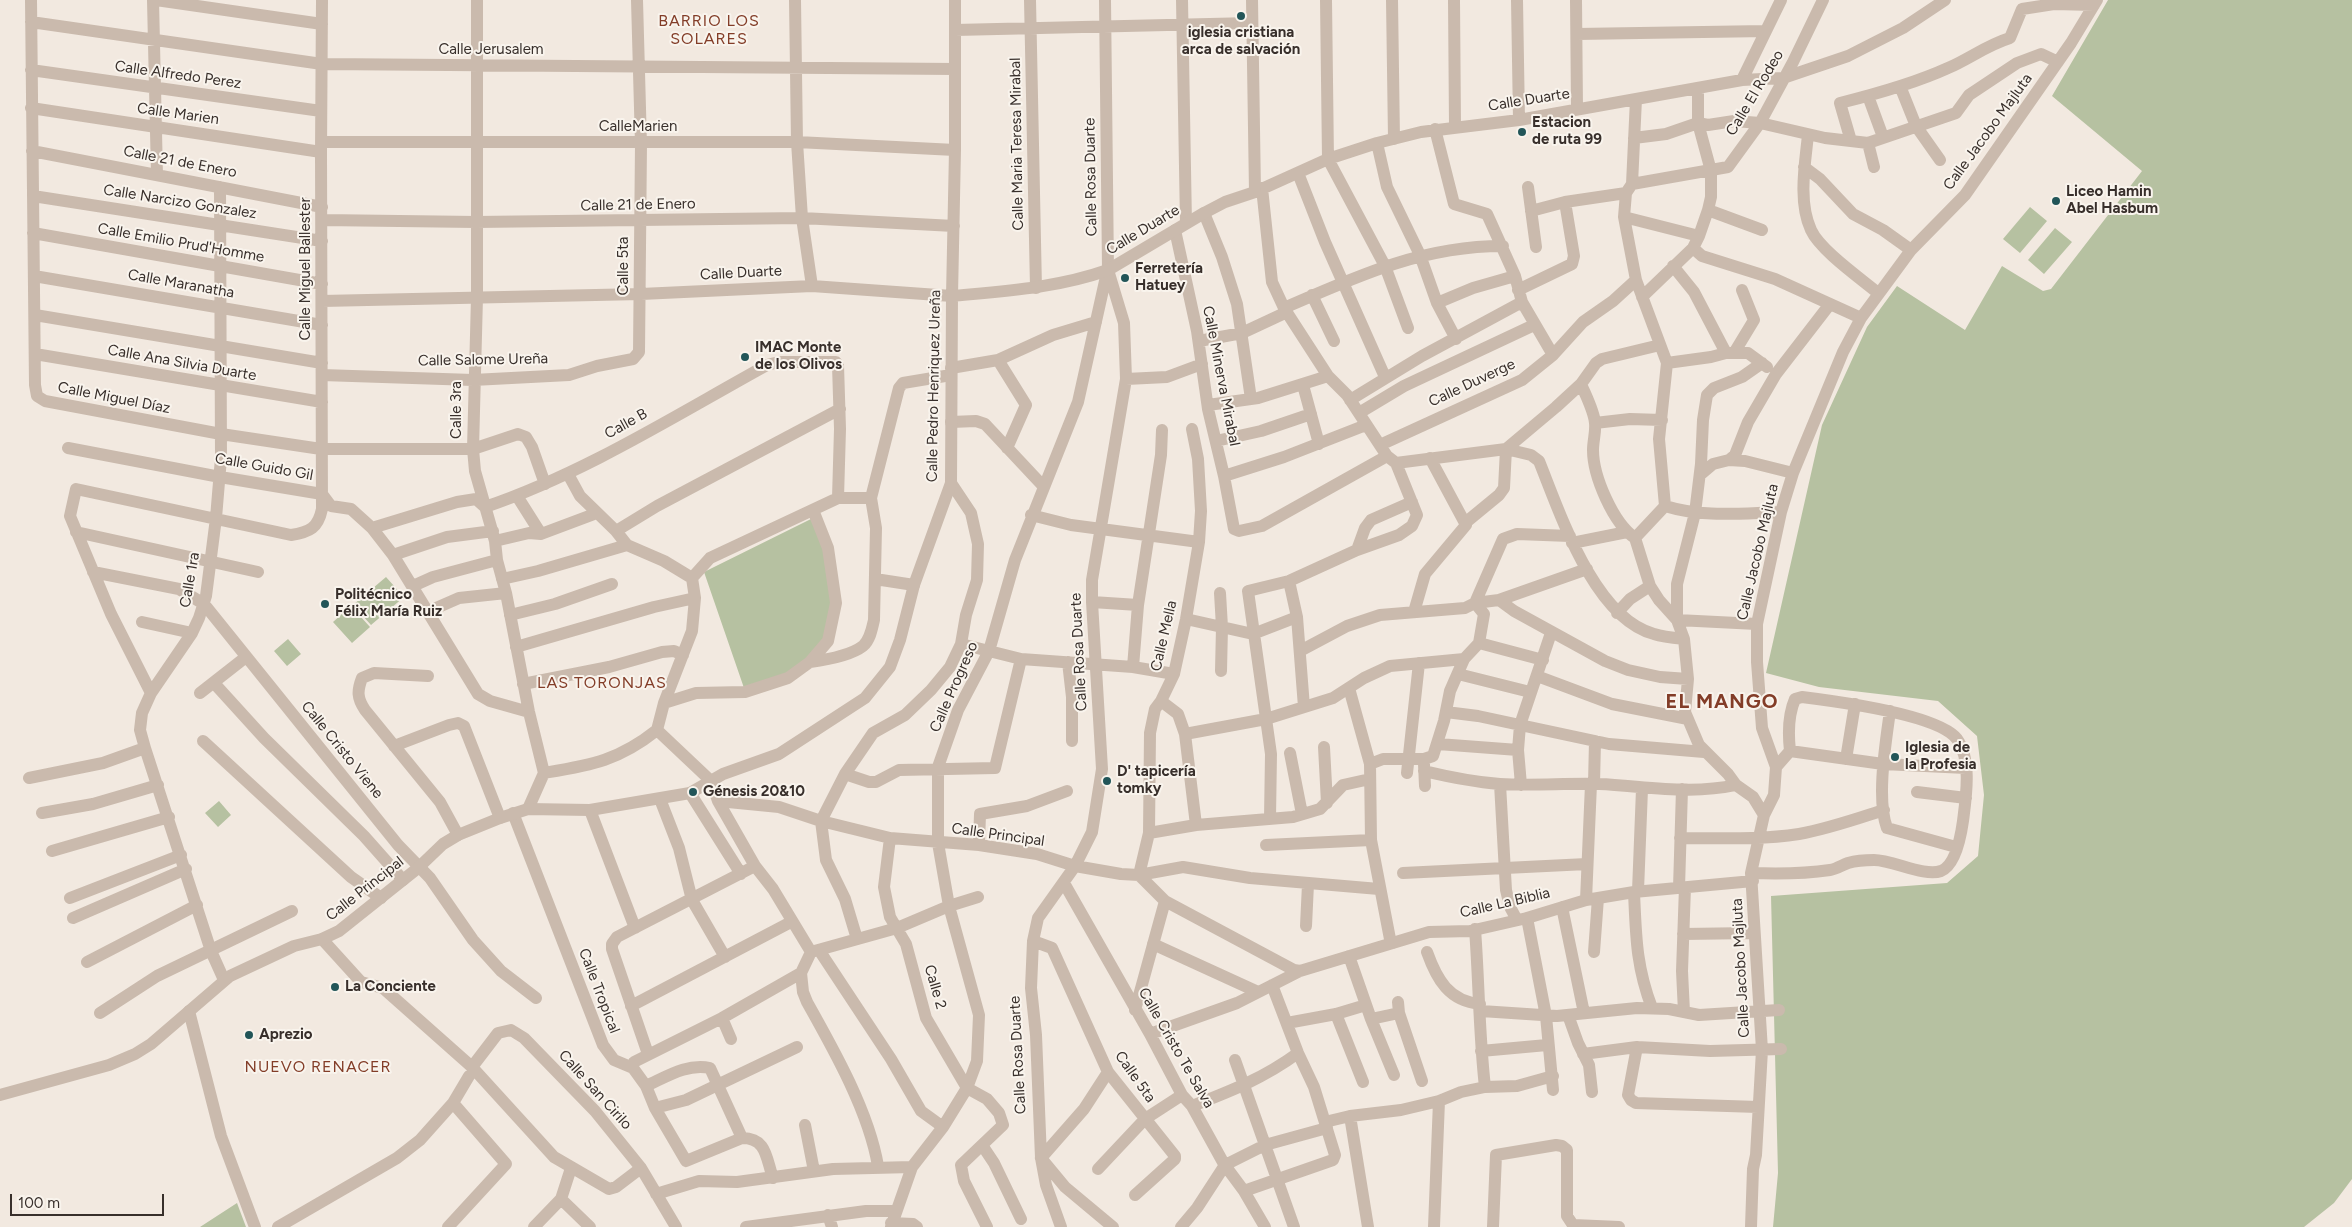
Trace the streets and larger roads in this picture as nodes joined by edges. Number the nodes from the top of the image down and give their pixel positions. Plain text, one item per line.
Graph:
1 (31, 0) edge
2 (155, 0) edge
3 (322, 0) edge
4 (476, 0) edge
5 (637, 0) edge
6 (795, 0) edge
7 (955, 0) edge
8 (1030, 0) edge
9 (1105, 0) edge
10 (1182, 0) edge
11 (1252, 0) edge
12 (1326, 0) edge
13 (1392, 0) edge
14 (1454, 0) edge
15 (1517, 0) edge
16 (1576, 0) edge
17 (1782, 0) edge
18 (1823, 0) edge
19 (1945, 0) edge
20 (2095, 2) edge
21 (31, 22) junction
22 (1252, 22) junction
23 (322, 24) junction
24 (1182, 25) junction
25 (1105, 26) junction
26 (1030, 28) junction
27 (954, 30) junction
28 (1766, 31) junction
29 (1577, 34) junction
30 (154, 39) junction
31 (2058, 62) junction
32 (322, 64) junction
33 (477, 66) junction
34 (639, 66) junction
35 (796, 68) junction
36 (955, 69) junction
37 (31, 70) junction
38 (1783, 78) junction
39 (1742, 80) junction
40 (1900, 86) junction
41 (155, 88) junction
42 (1698, 88) junction
43 (1868, 96) junction
44 (1636, 99) junction
45 (31, 108) junction
46 (1578, 108) junction
47 (321, 111) junction
48 (1519, 120) junction
49 (1760, 122) junction
50 (1698, 123) junction
51 (1455, 126) junction
52 (1916, 126) junction
53 (156, 127) junction
54 (1435, 130) junction
55 (1808, 135) junction
56 (1634, 138) junction
57 (1883, 138) junction
58 (1394, 139) junction
59 (1851, 141) junction
60 (797, 142) junction
61 (1868, 142) junction
62 (1377, 143) junction
63 (477, 144) junction
64 (640, 144) junction
65 (321, 147) junction
66 (32, 150) junction
67 (955, 150) junction
68 (1328, 159) junction
69 (1940, 160) dead end
70 (1804, 167) junction
71 (1874, 167) dead end
72 (1711, 171) junction
73 (1298, 173) junction
74 (157, 175) junction
75 (220, 187) junction
76 (1528, 187) dead end
77 (1629, 188) junction
78 (1258, 190) junction
79 (33, 196) junction
80 (1565, 202) junction
81 (322, 206) junction
82 (1708, 210) junction
83 (1532, 211) junction
84 (1204, 213) junction
85 (1624, 217) junction
86 (802, 218) junction
87 (322, 220) junction
88 (476, 222) junction
89 (641, 222) junction
90 (219, 225) junction
91 (954, 226) junction
92 (1180, 227) junction
93 (1762, 230) dead end
94 (33, 233) junction
95 (1699, 236) junction
96 (322, 241) junction
97 (1503, 246) junction
98 (1536, 247) dead end
99 (1693, 248) junction
100 (1911, 250) junction
101 (1420, 255) junction
102 (219, 266) junction
103 (1385, 266) junction
104 (1673, 266) junction
105 (1108, 270) junction
106 (34, 276) junction
107 (1516, 276) junction
108 (1636, 280) junction
109 (1343, 282) junction
110 (322, 284) junction
111 (812, 286) junction
112 (1036, 288) junction
113 (1742, 290) dead end
114 (641, 294) junction
115 (1878, 294) junction
116 (952, 296) junction
117 (1312, 296) junction
118 (1520, 296) junction
119 (477, 297) junction
120 (1642, 297) junction
121 (322, 301) junction
122 (1437, 303) junction
123 (1830, 304) junction
124 (220, 307) junction
125 (1286, 310) junction
126 (35, 315) junction
127 (1861, 318) junction
128 (1096, 322) junction
129 (322, 324) junction
130 (1534, 324) junction
131 (1408, 328) dead end
132 (1242, 333) junction
133 (1456, 339) junction
134 (1334, 341) dead end
135 (1199, 342) junction
136 (1660, 345) junction
137 (220, 346) junction
138 (639, 352) joint
139 (1730, 353) junction
140 (35, 354) junction
141 (1553, 355) junction
142 (998, 360) junction
143 (1667, 363) junction
144 (1762, 363) junction
145 (1202, 364) junction
146 (322, 369) junction
147 (952, 372) junction
148 (1776, 374) junction
149 (1328, 376) junction
150 (1385, 378) junction
151 (1126, 379) junction
152 (473, 380) junction
153 (1581, 384) junction
154 (1303, 385) junction
155 (221, 386) junction
156 (1251, 399) junction
157 (1350, 400) junction
158 (322, 402) junction
159 (1208, 406) junction
160 (840, 409) junction
161 (1311, 414) junction
162 (1358, 414) junction
163 (1662, 420) junction
164 (952, 422) junction
165 (1596, 423) junction
166 (1366, 425) junction
167 (1192, 429) dead end
168 (1162, 430) dead end
169 (221, 434) junction
170 (1216, 441) junction
171 (1319, 444) junction
172 (68, 448) dead end
173 (1007, 448) junction
174 (321, 449) junction
175 (473, 449) junction
176 (1506, 449) junction
177 (1388, 455) junction
178 (1430, 458) junction
179 (1729, 460) junction
180 (1793, 472) junction
181 (568, 474) junction
182 (1700, 475) junction
183 (1224, 476) junction
184 (220, 477) junction
185 (951, 482) junction
186 (546, 484) junction
187 (1044, 487) junction
188 (322, 494) junction
189 (518, 496) junction
190 (838, 498) junction
191 (871, 498) junction
192 (1412, 502) junction
193 (1665, 506) junction
194 (485, 507) junction
195 (813, 510) junction
196 (1781, 512) junction
197 (597, 513) junction
198 (1695, 513) junction
199 (1031, 516) junction
200 (216, 518) junction
201 (1465, 523) junction
202 (372, 528) junction
203 (1234, 529) joint
204 (1101, 530) junction
205 (616, 531) junction
206 (76, 532) junction
207 (541, 534) junction
208 (1150, 535) junction
209 (1631, 535) junction
210 (494, 536) junction
211 (1571, 540) junction
212 (1199, 542) junction
213 (627, 545) junction
214 (1357, 550) junction
215 (393, 555) junction
216 (210, 560) junction
217 (497, 560) junction
218 (1587, 569) junction
219 (93, 572) junction
220 (258, 572) dead end
221 (692, 578) junction
222 (502, 579) junction
223 (875, 579) junction
224 (1289, 581) junction
225 (612, 584) dead end
226 (914, 585) junction
227 (413, 586) junction
228 (1650, 586) junction
229 (506, 593) junction
230 (1220, 593) dead end
231 (695, 598) junction
232 (1499, 600) junction
233 (1092, 602) junction
234 (1475, 602) junction
235 (204, 604) junction
236 (1138, 605) junction
237 (427, 612) junction
238 (1414, 612) junction
239 (1617, 612) junction
240 (510, 615) junction
241 (1296, 617) junction
242 (1186, 619) junction
243 (1677, 620) junction
244 (142, 622) dead end
245 (1757, 624) junction
246 (1222, 627) junction
247 (192, 633) junction
248 (1551, 633) junction
249 (1253, 634) junction
250 (1684, 639) junction
251 (1478, 643) junction
252 (961, 644) junction
253 (516, 647) junction
254 (988, 651) junction
255 (1300, 651) junction
256 (684, 655) junction
257 (246, 657) junction
258 (1021, 659) junction
259 (1464, 659) junction
260 (1543, 660) junction
261 (810, 662) junction
262 (1068, 662) junction
263 (1419, 663) junction
264 (1097, 664) junction
265 (1133, 666) junction
266 (1221, 671) dead end
267 (1174, 674) junction
268 (1458, 674) junction
269 (428, 676) dead end
270 (1537, 676) junction
271 (1688, 679) junction
272 (214, 683) junction
273 (523, 684) junction
274 (1349, 688) junction
275 (1530, 692) junction
276 (150, 693) junction
277 (200, 693) dead end
278 (1162, 701) junction
279 (664, 703) junction
280 (1855, 704) junction
281 (1304, 707) junction
282 (1890, 711) junction
283 (529, 712) junction
284 (1446, 712) junction
285 (1266, 719) junction
286 (1688, 719) junction
287 (1520, 725) junction
288 (657, 730) junction
289 (1185, 734) junction
290 (203, 741) dead end
291 (1072, 741) dead end
292 (1595, 741) junction
293 (1438, 744) junction
294 (394, 746) junction
295 (1324, 747) dead end
296 (145, 748) junction
297 (1518, 750) junction
298 (1790, 750) junction
299 (1704, 752) junction
300 (1290, 753) dead end
301 (1410, 759) junction
302 (1846, 759) junction
303 (1370, 764) junction
304 (1883, 764) junction
305 (1424, 765) junction
306 (938, 767) junction
307 (1776, 767) junction
308 (1966, 768) junction
309 (544, 773) junction
310 (1408, 773) dead end
311 (845, 774) junction
312 (29, 778) dead end
313 (1370, 779) junction
314 (711, 781) junction
315 (1500, 784) junction
316 (1521, 784) junction
317 (1592, 784) junction
318 (158, 785) junction
319 (1736, 785) junction
320 (1425, 786) dead end
321 (1642, 789) junction
322 (1682, 789) junction
323 (1067, 791) dead end
324 (1917, 792) dead end
325 (690, 793) junction
326 (1966, 798) junction
327 (660, 799) junction
328 (718, 801) junction
329 (1328, 803) junction
330 (528, 809) junction
331 (590, 810) junction
332 (1884, 810) junction
333 (42, 813) dead end
334 (513, 813) junction
335 (1302, 814) junction
336 (1764, 815) junction
337 (169, 817) junction
338 (500, 818) junction
339 (1270, 818) junction
340 (821, 821) junction
341 (1196, 825) junction
342 (1150, 833) junction
343 (458, 835) junction
344 (890, 838) junction
345 (1680, 838) junction
346 (1757, 838) junction
347 (1371, 840) junction
348 (938, 843) junction
349 (979, 845) junction
350 (1266, 845) dead end
351 (1956, 847) junction
352 (52, 851) dead end
353 (181, 855) junction
354 (1587, 864) junction
355 (755, 866) junction
356 (1075, 866) junction
357 (1505, 867) junction
358 (418, 868) junction
359 (186, 869) junction
360 (1403, 873) dead end
361 (741, 874) junction
362 (1139, 875) junction
363 (1752, 877) junction
364 (404, 880) junction
365 (1064, 883) junction
366 (1308, 884) junction
367 (1682, 888) junction
368 (1379, 889) junction
369 (1636, 892) junction
370 (978, 897) dead end
371 (70, 898) dead end
372 (381, 898) junction
373 (1592, 899) junction
374 (692, 900) junction
375 (1165, 901) junction
376 (197, 904) junction
377 (949, 906) junction
378 (1562, 907) junction
379 (292, 911) dead end
380 (73, 918) dead end
381 (1522, 919) junction
382 (791, 922) junction
383 (1306, 926) dead end
384 (635, 928) junction
385 (896, 928) junction
386 (1476, 930) junction
387 (1753, 933) junction
388 (1683, 934) junction
389 (322, 940) junction
390 (857, 940) junction
391 (1033, 941) junction
392 (1393, 943) junction
393 (1153, 944) junction
394 (211, 951) junction
395 (815, 951) junction
396 (1427, 952) dead end
397 (1594, 952) dead end
398 (1349, 956) junction
399 (725, 957) junction
400 (86, 962) dead end
401 (1300, 970) junction
402 (800, 973) junction
403 (224, 980) junction
404 (1272, 985) junction
405 (1258, 992) junction
406 (536, 998) dead end
407 (1366, 1005) junction
408 (631, 1006) junction
409 (1481, 1008) junction
410 (1652, 1008) junction
411 (1135, 1010) junction
412 (1779, 1010) dead end
413 (189, 1011) junction
414 (1760, 1011) junction
415 (1684, 1012) junction
416 (100, 1013) dead end
417 (1584, 1013) junction
418 (1336, 1014) junction
419 (1568, 1015) junction
420 (1546, 1016) junction
421 (722, 1018) junction
422 (1371, 1019) junction
423 (1287, 1023) junction
424 (1150, 1034) junction
425 (731, 1039) dead end
426 (1547, 1044) junction
427 (797, 1047) dead end
428 (1637, 1047) junction
429 (1780, 1049) dead end
430 (1762, 1050) junction
431 (1481, 1051) junction
432 (1298, 1053) junction
433 (648, 1054) junction
434 (1583, 1054) junction
435 (1235, 1060) dead end
436 (633, 1068) junction
437 (471, 1071) junction
438 (1108, 1072) junction
439 (1394, 1076) dead end
440 (1553, 1076) junction
441 (1422, 1081) dead end
442 (1363, 1082) dead end
443 (646, 1086) junction
444 (717, 1086) junction
445 (1244, 1086) junction
446 (968, 1088) junction
447 (1484, 1088) junction
448 (1553, 1090) dead end
449 (1592, 1092) dead end
450 (0, 1095) edge
451 (1182, 1095) junction
452 (1439, 1101) junction
453 (453, 1103) junction
454 (1192, 1106) junction
455 (1758, 1107) junction
456 (655, 1108) junction
457 (1350, 1116) junction
458 (1145, 1119) junction
459 (805, 1125) dead end
460 (1326, 1125) junction
461 (943, 1126) junction
462 (742, 1138) junction
463 (982, 1145) junction
464 (1265, 1145) junction
465 (1041, 1158) junction
466 (1225, 1165) junction
467 (878, 1166) junction
468 (912, 1167) junction
469 (571, 1168) junction
470 (641, 1168) junction
471 (1098, 1169) dead end
472 (814, 1171) junction
473 (773, 1178) junction
474 (1276, 1179) junction
475 (1244, 1191) junction
476 (656, 1194) junction
477 (1135, 1195) dead end
478 (561, 1199) junction
479 (895, 1210) junction
480 (1021, 1218) dead end
481 (830, 1221) edge
482 (769, 1225) edge
483 (891, 1225) edge
484 (255, 1227) edge
485 (278, 1227) edge
486 (448, 1227) edge
487 (534, 1227) edge
488 (590, 1227) edge
489 (676, 1227) edge
490 (746, 1227) edge
491 (917, 1227) edge
492 (988, 1227) edge
493 (1061, 1227) edge
494 (1113, 1227) edge
495 (1181, 1227) edge
496 (1264, 1227) edge
497 (1294, 1227) edge
498 (1368, 1227) edge
499 (1434, 1227) edge
500 (1492, 1227) edge
501 (1619, 1227) edge
502 (1751, 1227) edge

1 - 21 street, Calle Miguel Díaz
2 - 23 street
2 - 30 street
3 - 23 street, Calle Miguel Ballester
4 - 33 street, Calle 3ra
5 - 34 street, Calle 5ta
6 - 35 street
7 - 27 street, Calle Pedro Henriquez Ureña
8 - 26 street, Calle Maria Teresa Mirabal
9 - 25 street, Calle Rosa Duarte
10 - 24 street, Calle Minerva Mirabal
11 - 22 street
12 - 68 street
13 - 58 street
14 - 51 street
15 - 48 street
16 - 29 street
17 - 28 street
18 - 38 street, Calle El Rodeo
19 - 38 street, Calle Duarte
20 - 31 street, Calle Jacobo Majluta
20 - 40 street
21 - 30 street, Calle Jerusalem
21 - 37 street, Calle Miguel Díaz
22 - 24 street
22 - 78 street
23 - 32 street, Calle Miguel Ballester
24 - 25 street
24 - 92 street, Calle Minerva Mirabal
25 - 26 street
25 - 105 street, Calle Rosa Duarte
26 - 27 street
26 - 112 street, Calle Maria Teresa Mirabal
27 - 36 street, Calle Pedro Henriquez Ureña
28 - 29 street
28 - 39 street
29 - 46 street
30 - 32 street, Calle Jerusalem
30 - 41 street
31 - 52 street
31 - 100 street, Calle Jacobo Majluta
32 - 33 street, Calle Jerusalem
32 - 47 street, Calle Miguel Ballester
33 - 34 street, Calle Jerusalem
33 - 63 street, Calle 3ra
34 - 35 street, Calle Jerusalem
34 - 64 street, Calle 5ta
35 - 36 street, Calle Jerusalem
35 - 60 street
36 - 67 street, Calle Pedro Henriquez Ureña
37 - 41 street, Calle Alfredo Perez
37 - 45 street, Calle Miguel Díaz
38 - 39 street, Calle Duarte
38 - 49 street, Calle El Rodeo
39 - 42 street, Calle Duarte
40 - 43 street
40 - 52 street
41 - 47 street, Calle Alfredo Perez
41 - 53 street
42 - 44 street, Calle Duarte
42 - 50 street
43 - 57 street
43 - 59 street
44 - 46 street, Calle Duarte
44 - 56 street
45 - 53 street, Calle Marien
45 - 66 street, Calle Miguel Díaz
46 - 48 street, Calle Duarte
47 - 65 street, Calle Miguel Ballester
48 - 51 street, Calle Duarte
49 - 50 street
49 - 55 street
49 - 72 street, Calle El Rodeo
50 - 56 street
50 - 72 street
51 - 54 street, Calle Duarte
52 - 57 street
52 - 69 street
53 - 65 street, Calle Marien
53 - 74 street
54 - 58 street, Calle Duarte
54 - 97 street
55 - 59 street
55 - 70 street
56 - 77 street
57 - 61 street
58 - 62 street, Calle Duarte
59 - 61 street
60 - 64 street, CalleMarien
60 - 67 street, CalleMarien
60 - 86 street
61 - 71 street
62 - 68 street, Calle Duarte
62 - 101 street
63 - 64 street, CalleMarien
63 - 65 street, CalleMarien
63 - 88 street, Calle 3ra
64 - 89 street, Calle 5ta
65 - 81 street, Calle Miguel Ballester
66 - 74 street, Calle 21 de Enero
66 - 79 street, Calle Miguel Díaz
67 - 91 street, Calle Pedro Henriquez Ureña
68 - 73 street, Calle Duarte
68 - 103 street
70 - 100 street
70 - 115 street
72 - 77 street, Calle El Rodeo
72 - 82 street
73 - 78 street, Calle Duarte
73 - 109 street
74 - 75 street, Calle 21 de Enero
75 - 81 street, Calle 21 de Enero
75 - 90 street, Calle 1ra
76 - 83 street
77 - 80 street, Calle El Rodeo
77 - 85 street
78 - 84 street, Calle Duarte
78 - 125 street
79 - 90 street, Calle Narcizo Gonzalez
79 - 94 street, Calle Miguel Díaz
80 - 83 street, Calle El Rodeo
80 - 118 street
81 - 87 street, Calle Miguel Ballester
82 - 93 street
82 - 95 street
83 - 98 street
84 - 92 street, Calle Duarte
84 - 132 street
85 - 95 street
85 - 108 street
86 - 89 street, Calle 21 de Enero
86 - 91 street, Calle 21 de Enero
86 - 111 street
87 - 88 street, Calle 21 de Enero
87 - 96 street, Calle Miguel Ballester
88 - 89 street, Calle 21 de Enero
88 - 119 street, Calle 3ra
89 - 114 street, Calle 5ta
90 - 96 street, Calle Narcizo Gonzalez
90 - 102 street, Calle 1ra
91 - 116 street, Calle Pedro Henriquez Ureña
92 - 105 street, Calle Duarte
92 - 135 street, Calle Minerva Mirabal
94 - 102 street, Calle Emilio Prud'Homme
94 - 106 street, Calle Miguel Díaz
95 - 99 street
96 - 110 street, Calle Miguel Ballester
97 - 101 street
97 - 107 street
99 - 104 street
99 - 123 street
100 - 115 street, Calle Jacobo Majluta
101 - 103 street
101 - 122 street
102 - 110 street, Calle Emilio Prud'Homme
102 - 124 street, Calle 1ra
103 - 109 street
103 - 131 street
104 - 120 street
104 - 139 street
105 - 112 street, Calle Duarte
105 - 128 street, Calle Progreso
105 - 151 street, Calle Rosa Duarte
106 - 124 street, Calle Maranatha
106 - 126 street, Calle Miguel Díaz
107 - 118 street
107 - 122 street
108 - 120 street
108 - 141 street, Calle Duverge
109 - 117 street
109 - 150 street
110 - 121 street, Calle Miguel Ballester
111 - 114 street, Calle Duarte
111 - 116 street, Calle Duarte
112 - 116 street, Calle Duarte
113 - 139 street
114 - 119 street, Calle Duarte
114 - 138 street, Calle 5ta
115 - 127 street, Calle Jacobo Majluta
116 - 147 street, Calle Pedro Henriquez Ureña
117 - 125 street
117 - 134 street
118 - 130 street
118 - 133 street
119 - 121 street, Calle Duarte
119 - 152 street, Calle 3ra
120 - 136 street
121 - 129 street, Calle Miguel Ballester
122 - 133 street
123 - 127 street
123 - 148 street
124 - 129 street, Calle Maranatha
124 - 137 street, Calle 1ra
125 - 132 street
125 - 149 street
126 - 137 street, Calle Salome Ureña
126 - 140 street, Calle Miguel Díaz
127 - 180 street, Calle Jacobo Majluta
128 - 142 street
128 - 187 street, Calle Progreso
129 - 146 street, Calle Miguel Ballester
130 - 141 street
130 - 162 street
132 - 135 street
132 - 156 street
133 - 150 street
135 - 145 street, Calle Minerva Mirabal
136 - 143 street
136 - 153 street
137 - 146 street, Calle Salome Ureña
137 - 155 street, Calle 1ra
138 - 152 street, Calle Salome Ureña
139 - 143 street
139 - 144 street
140 - 155 street, Calle Ana Silvia Duarte
140 - 169 street, Calle Miguel Díaz
141 - 177 street, Calle Duverge
142 - 147 street
142 - 173 street
143 - 163 street
144 - 148 street
144 - 182 street
145 - 151 street
145 - 159 street, Calle Minerva Mirabal
146 - 152 street, Calle Salome Ureña
146 - 158 street, Calle Miguel Ballester
147 - 164 street, Calle Pedro Henriquez Ureña
147 - 191 street
148 - 179 street
149 - 154 street
149 - 157 street
150 - 157 street
151 - 204 street, Calle Rosa Duarte
152 - 175 street, Calle 3ra
153 - 165 street
153 - 176 street
154 - 156 street
154 - 161 street
155 - 158 street, Calle Ana Silvia Duarte
155 - 169 street, Calle 1ra
156 - 159 street
157 - 162 street
158 - 174 street, Calle Miguel Ballester
159 - 170 street, Calle Minerva Mirabal
160 - 181 street, Calle B
160 - 190 street
160 - 205 street
161 - 170 street
161 - 171 street
162 - 166 street
163 - 165 street
163 - 193 street
164 - 173 street
164 - 185 street, Calle Pedro Henriquez Ureña
165 - 209 street
166 - 171 street
166 - 177 street
167 - 212 street, Calle Mella
168 - 208 street
169 - 174 street, Calle Miguel Díaz
169 - 184 street, Calle 1ra
170 - 183 street, Calle Minerva Mirabal
171 - 183 street
172 - 184 street, Calle Guido Gil
173 - 187 street
174 - 175 street, Calle Miguel Díaz
174 - 188 street, Calle Miguel Ballester
175 - 186 street, Calle Miguel Díaz
175 - 194 street, Calle 3ra
176 - 178 street
176 - 201 street
176 - 211 street
177 - 178 street
177 - 192 street
177 - 203 street, Calle Duverge
178 - 201 street
179 - 180 street
179 - 182 street
180 - 196 street, Calle Jacobo Majluta
181 - 186 street, Calle B
181 - 197 street
182 - 198 street
183 - 203 street, Calle Minerva Mirabal
184 - 188 street, Calle Guido Gil
184 - 200 street, Calle 1ra
185 - 226 street, Calle Pedro Henriquez Ureña
185 - 252 street
186 - 189 street, Calle B
187 - 199 street, Calle Progreso
188 - 200 street, Calle Miguel Ballester
188 - 202 street, Calle Guido Gil
189 - 194 street, Calle B
189 - 207 street
190 - 191 street
190 - 195 street
191 - 223 street
192 - 214 street
192 - 214 street
193 - 198 street
193 - 209 street
194 - 202 street
194 - 210 street, Calle 3ra
195 - 221 street
195 - 261 street
196 - 198 street
196 - 245 street, Calle Jacobo Majluta
197 - 205 street
197 - 207 street
198 - 243 street
199 - 204 street
199 - 254 street, Calle Progreso
200 - 206 street
200 - 216 street, Calle 1ra
201 - 238 street
202 - 215 street, Calle Guido Gil
204 - 208 street
204 - 233 street, Calle Rosa Duarte
205 - 213 street
206 - 216 street
206 - 219 street
207 - 210 street
208 - 212 street
208 - 236 street
209 - 211 street
209 - 228 street
210 - 215 street
210 - 217 street, Calle 3ra
211 - 218 street
211 - 234 street
212 - 242 street, Calle Mella
213 - 221 street
213 - 222 street
214 - 224 street
215 - 227 street, Calle Guido Gil
216 - 220 street
216 - 235 street, Calle 1ra
217 - 222 street, Calle 3ra
217 - 227 street
218 - 232 street
218 - 239 street
219 - 235 street, Calle Cristo Viene
219 - 276 street
221 - 231 street
222 - 229 street, Calle 3ra
223 - 226 street
223 - 261 street
224 - 241 street
224 - 249 street
225 - 240 street
226 - 314 street, Calle Pedro Henriquez Ureña
227 - 237 street, Calle Guido Gil
228 - 239 street
228 - 243 street
229 - 237 street
229 - 240 street, Calle 3ra
230 - 246 street
231 - 253 street
231 - 256 street
232 - 234 street
232 - 248 street
233 - 236 street
233 - 264 street, Calle Rosa Duarte
234 - 238 street
234 - 251 street
235 - 247 street, Calle 1ra
235 - 257 street, Calle Cristo Viene
236 - 265 street
237 - 283 street, Calle Guido Gil
238 - 255 street
239 - 250 street
240 - 253 street, Calle 3ra
241 - 249 street
241 - 255 street
242 - 246 street
242 - 267 street, Calle Mella
243 - 245 street
243 - 250 street
244 - 247 street
245 - 307 street, Calle Jacobo Majluta
246 - 249 street
246 - 266 street
247 - 276 street, Calle 1ra
248 - 260 street
248 - 271 street
249 - 285 street
250 - 271 street
251 - 259 street
251 - 260 street
252 - 254 street
252 - 311 street
253 - 273 street, Calle 3ra
254 - 258 street
254 - 306 street, Calle Progreso
255 - 281 street
256 - 273 street
256 - 279 street
257 - 272 street
257 - 358 street, Calle Cristo Viene
258 - 262 street
258 - 306 street
259 - 263 street
259 - 268 street
260 - 270 street
261 - 279 street
262 - 264 street
262 - 291 street
263 - 274 street
263 - 301 street
264 - 265 street
264 - 356 street, Calle Rosa Duarte
265 - 267 street
267 - 278 street, Calle Mella
268 - 275 street
268 - 284 street
269 - 294 street
270 - 275 street
270 - 286 street
271 - 286 street
272 - 277 street
272 - 364 street
273 - 283 street, Calle 3ra
274 - 281 street
274 - 303 street
275 - 287 street
276 - 296 street, Calle 1ra
278 - 289 street
278 - 342 street, Calle Mella
279 - 288 street
280 - 282 street, Calle La Biblia
280 - 298 street, Calle La Biblia
280 - 302 street
281 - 285 street
282 - 304 street
282 - 308 street, Calle La Biblia
283 - 309 street, Calle 3ra
284 - 287 street
284 - 293 street
285 - 289 street
285 - 339 street
286 - 299 street
287 - 292 street
287 - 297 street
288 - 309 street
288 - 314 street
289 - 341 street
290 - 372 street
292 - 299 street
292 - 317 street
293 - 297 street
293 - 305 street
294 - 338 street
294 - 343 street
295 - 329 street
296 - 312 street
296 - 318 street, Calle 1ra
297 - 316 street
298 - 302 street
298 - 307 street
299 - 319 street
300 - 335 street
301 - 303 street
301 - 305 street
301 - 310 street
302 - 304 street
303 - 313 street
304 - 308 street
304 - 332 street
305 - 315 street
305 - 320 street
306 - 311 street
306 - 348 street, Calle Progreso
307 - 336 street, Calle Jacobo Majluta
308 - 326 street, Calle La Biblia
309 - 330 street
311 - 340 street
313 - 329 street
313 - 347 street
314 - 325 street, Calle Principal
314 - 328 street
315 - 316 street
315 - 357 street
316 - 317 street
317 - 321 street
317 - 354 street
318 - 333 street
318 - 337 street, Calle 1ra
319 - 322 street
319 - 336 street
321 - 322 street
321 - 369 street
322 - 345 street
323 - 349 street
324 - 326 street
325 - 327 street, Calle Principal
325 - 361 street
326 - 351 street, Calle La Biblia
327 - 331 street, Calle Principal
327 - 374 street
328 - 340 street, Calle Principal
328 - 355 street
329 - 335 street
330 - 331 street, Calle Principal
330 - 334 street, Calle Principal
331 - 384 street
332 - 346 street
332 - 351 street
334 - 338 street, Calle Principal
334 - 436 street, Calle Tropical
335 - 339 street
336 - 346 street, Calle Jacobo Majluta
337 - 352 street
337 - 353 street, Calle 1ra
338 - 343 street, Calle Principal
339 - 341 street
340 - 344 street, Calle Principal
340 - 390 street
341 - 342 street
342 - 362 street, Calle Mella
343 - 358 street, Calle Principal
344 - 348 street, Calle Principal
344 - 385 street, Calle 2
345 - 346 street
345 - 367 street
346 - 363 street, Calle Jacobo Majluta
347 - 350 street
347 - 368 street
348 - 349 street, Calle Principal
348 - 377 street, Calle Progreso
349 - 356 street, Calle Principal
351 - 363 street, Calle La Biblia
353 - 359 street, Calle 1ra
353 - 371 street
354 - 357 street
354 - 373 street
355 - 361 street
355 - 382 street
356 - 362 street, Calle Principal
356 - 365 street, Calle Rosa Duarte
357 - 360 street
357 - 381 street
358 - 364 street, Calle Principal
358 - 406 street, Calle Cristo Viene
359 - 376 street, Calle 1ra
359 - 380 street
361 - 374 street
362 - 366 street, Calle Principal
362 - 375 street
363 - 367 street, Calle La Biblia
363 - 387 street, Calle Jacobo Majluta
364 - 372 street, Calle Principal
365 - 391 street, Calle Rosa Duarte
365 - 411 street, Calle Cristo Te Salva
366 - 368 street, Calle Principal
366 - 383 street
367 - 369 street, Calle La Biblia
367 - 388 street
368 - 392 street
369 - 373 street, Calle La Biblia
369 - 410 street
370 - 377 street
372 - 389 street, Calle Principal
373 - 378 street, Calle La Biblia
373 - 397 street
374 - 384 street
374 - 399 street
375 - 393 street
375 - 401 street
376 - 394 street, Calle 1ra
376 - 400 street
377 - 385 street
377 - 446 street, Calle Progreso
378 - 381 street, Calle La Biblia
378 - 417 street
379 - 394 street
381 - 386 street, Calle La Biblia
381 - 420 street
382 - 395 street
382 - 399 street
384 - 408 street
385 - 390 street
385 - 446 street, Calle 2
386 - 392 street, Calle La Biblia
386 - 409 street
387 - 388 street
387 - 414 street, Calle Jacobo Majluta
388 - 415 street
389 - 403 street, Calle Principal
389 - 437 street
390 - 395 street
391 - 438 street, Calle 5ta
391 - 465 street, Calle Rosa Duarte
392 - 398 street, Calle La Biblia
393 - 405 street
393 - 411 street
394 - 403 street, Calle 1ra
394 - 416 street
395 - 402 street
395 - 461 street
396 - 409 street
398 - 401 street, Calle La Biblia
398 - 407 street
399 - 408 street
401 - 404 street, Calle La Biblia
402 - 421 street
402 - 467 street
403 - 413 street, Calle Principal
404 - 405 street, Calle La Biblia
404 - 423 street
405 - 424 street, Calle La Biblia
407 - 418 street
407 - 422 street
408 - 433 street
409 - 420 street
409 - 431 street
410 - 415 street
410 - 417 street
411 - 424 street, Calle Cristo Te Salva
412 - 414 street
413 - 450 street, Calle Principal
413 - 484 street
414 - 415 street
414 - 430 street, Calle Jacobo Majluta
417 - 419 street
418 - 423 street
418 - 442 street
419 - 420 street
419 - 434 street
420 - 426 street
421 - 425 street
421 - 433 street
422 - 439 street
422 - 441 street
423 - 432 street
424 - 451 street, Calle Cristo Te Salva
426 - 431 street
426 - 440 street
427 - 444 street
428 - 430 street
428 - 434 street
428 - 455 street
429 - 430 street
430 - 455 street, Calle Jacobo Majluta
431 - 447 street
432 - 445 street
432 - 460 street
433 - 436 street
434 - 449 street
435 - 445 street
436 - 443 street, Calle Tropical
437 - 453 street
437 - 469 street
437 - 470 street, Calle San Cirilo
438 - 458 street, Calle 5ta
438 - 465 street
440 - 447 street
440 - 448 street
443 - 444 street
443 - 456 street, Calle Tropical
444 - 456 street
444 - 462 street
445 - 454 street
445 - 464 street
446 - 461 street, Calle Progreso
446 - 463 street, Calle 2
447 - 452 street
451 - 454 street, Calle Cristo Te Salva
451 - 458 street
452 - 457 street
452 - 499 street
453 - 485 street
453 - 486 street
454 - 466 street, Calle Cristo Te Salva
455 - 502 street, Calle Jacobo Majluta
456 - 462 street, Calle Tropical
457 - 460 street
457 - 498 street
458 - 471 street
458 - 477 street, Calle 5ta
459 - 472 street
460 - 464 street
460 - 474 street
461 - 468 street, Calle Progreso
462 - 473 street
463 - 480 street
463 - 492 street
464 - 466 street
464 - 474 street
465 - 493 street, Calle Rosa Duarte
465 - 494 street
466 - 475 street, Calle Cristo Te Salva
466 - 495 street
467 - 468 street
467 - 472 street
468 - 479 street, Calle Progreso
469 - 470 street
469 - 478 street
470 - 476 street, Calle San Cirilo
472 - 473 street
473 - 476 street
474 - 475 street
474 - 497 street
475 - 496 street, Calle Cristo Te Salva
476 - 489 street, Calle San Cirilo
478 - 487 street
478 - 488 street
479 - 481 street
479 - 483 street, Calle Progreso
481 - 482 street
482 - 490 street
483 - 491 street
500 - 501 street

